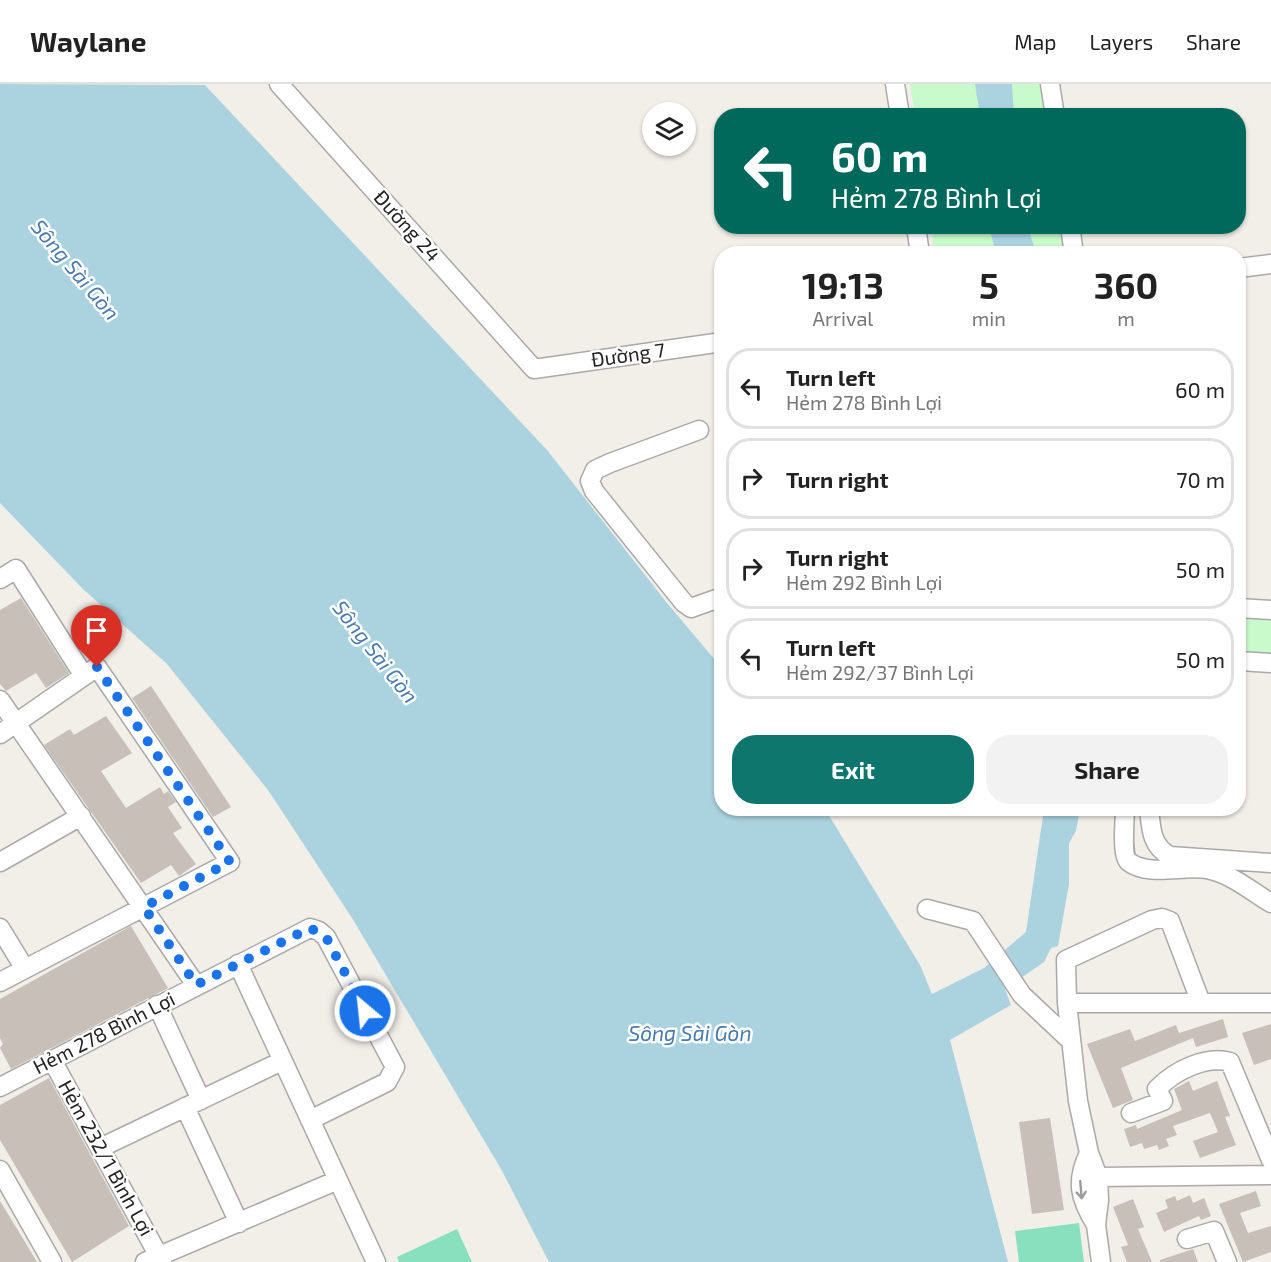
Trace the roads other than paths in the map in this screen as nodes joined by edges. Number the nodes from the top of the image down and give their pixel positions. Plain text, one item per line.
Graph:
1 (279, 84) edge
2 (895, 84) edge
3 (1050, 84) edge
4 (899, 108) edge
5 (1054, 108) edge
6 (1271, 264) edge
7 (1246, 267) edge
8 (714, 343) edge
9 (534, 369) joint
10 (699, 430) dead end
11 (0, 579) edge
12 (714, 600) edge
13 (1246, 608) edge
14 (1271, 610) edge
15 (1246, 661) edge
16 (1271, 663) edge
17 (90, 671) junction
18 (0, 700) edge
19 (16, 723) junction
20 (0, 734) edge
21 (81, 816) junction
22 (1125, 816) edge
23 (1150, 816) edge
24 (1225, 860) junction
25 (0, 862) edge
26 (1271, 863) edge
27 (1271, 890) edge
28 (1271, 903) edge
29 (144, 907) junction
30 (927, 909) dead end
31 (0, 928) edge
32 (238, 964) junction
33 (25, 969) junction
34 (0, 982) edge
35 (196, 985) junction
36 (1067, 1003) junction
37 (1201, 1003) junction
38 (1271, 1003) edge
39 (157, 1005) junction
40 (1071, 1041) junction
41 (52, 1060) junction
42 (282, 1061) junction
43 (0, 1087) edge
44 (193, 1103) junction
45 (1131, 1113) dead end
46 (310, 1120) junction
47 (100, 1148) junction
48 (1089, 1154) junction
49 (1271, 1160) edge
50 (0, 1170) edge
51 (1271, 1175) edge
52 (1098, 1177) junction
53 (338, 1180) junction
54 (239, 1223) junction
55 (1096, 1225) junction
56 (1187, 1239) dead end
57 (155, 1260) edge
58 (369, 1260) edge
59 (52, 1262) edge
60 (1101, 1262) edge
61 (1227, 1262) edge

1 - 9 street, Đường 24
2 - 4 street
3 - 5 street
6 - 7 street
8 - 9 street, Đường 7
10 - 12 street
11 - 17 street
13 - 14 street
15 - 16 street
17 - 19 street
17 - 29 street
18 - 19 street
19 - 20 street
19 - 21 street
21 - 25 street
21 - 29 street
22 - 28 street
23 - 24 street
24 - 26 street
24 - 27 street
29 - 33 street
29 - 35 street
30 - 40 street
31 - 33 street
32 - 35 street, Hẻm 278 Bình Lợi
32 - 42 street
32 - 46 street, Hẻm 278 Bình Lợi
33 - 34 street
35 - 39 street, Hẻm 278 Bình Lợi
36 - 37 street
36 - 37 street
36 - 40 street
37 - 38 street
39 - 41 street, Hẻm 278 Bình Lợi
39 - 44 street
40 - 48 street
41 - 43 street, Hẻm 278 Bình Lợi
41 - 47 street, Hẻm 232/1 Bình Lợi
42 - 44 street
42 - 46 street
44 - 47 street
44 - 54 street
45 - 49 street
46 - 53 street
47 - 57 street, Hẻm 232/1 Bình Lợi
48 - 52 street
48 -> 55 street
50 - 59 street
51 - 52 street
52 - 55 street
53 - 54 street
53 - 58 street
54 - 57 street
55 - 60 street
56 - 61 street

